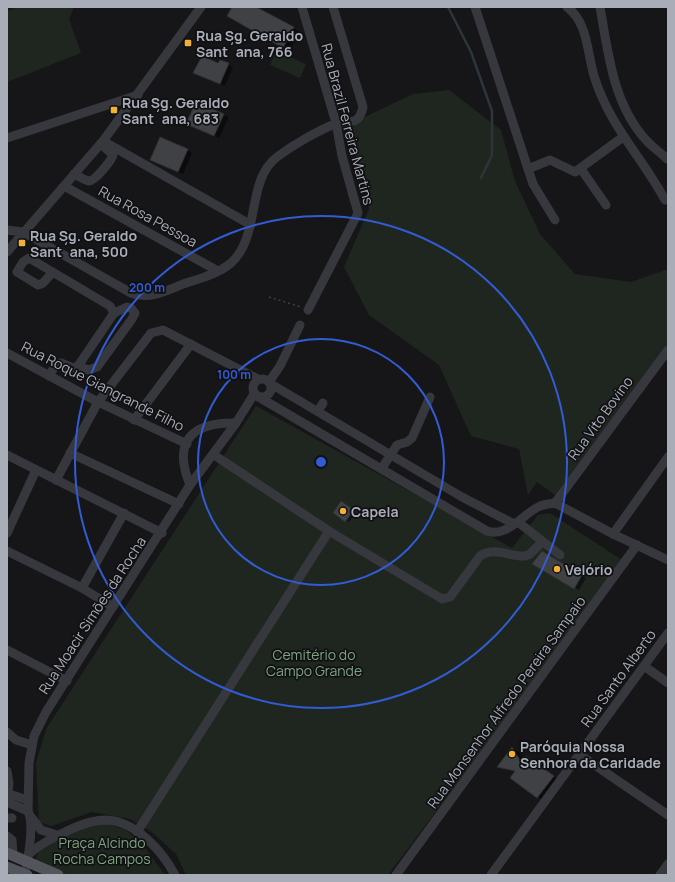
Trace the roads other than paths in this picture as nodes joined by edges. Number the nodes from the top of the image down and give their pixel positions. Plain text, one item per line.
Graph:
1 (201, 7) edge
2 (302, 7) edge
3 (333, 7) edge
4 (475, 7) edge
5 (567, 7) edge
6 (600, 7) edge
7 (138, 95) junction
8 (336, 123) junction
9 (623, 137) junction
10 (7, 138) edge
11 (102, 142) junction
12 (667, 157) edge
13 (528, 169) junction
14 (581, 169) junction
15 (74, 174) junction
16 (64, 186) junction
17 (665, 200) dead end
18 (606, 205) dead end
19 (554, 220) dead end
20 (251, 225) junction
21 (7, 230) edge
22 (23, 232) junction
23 (7, 252) edge
24 (218, 271) junction
25 (53, 272) dead end
26 (308, 310) road end
27 (114, 313) junction
28 (300, 325) dead end
29 (192, 344) junction
30 (668, 350) edge
31 (7, 353) edge
32 (78, 366) junction
33 (49, 376) junction
34 (258, 380) junction
35 (270, 383) junction
36 (256, 395) junction
37 (430, 397) dead end
38 (98, 402) junction
39 (323, 403) dead end
40 (318, 411) junction
41 (134, 420) junction
42 (236, 423) junction
43 (187, 444) junction
44 (70, 453) junction
45 (7, 455) edge
46 (390, 455) junction
47 (214, 456) junction
48 (668, 457) edge
49 (382, 468) junction
50 (36, 470) junction
51 (423, 474) junction
52 (56, 480) junction
53 (190, 485) junction
54 (416, 488) junction
55 (555, 503) junction
56 (179, 504) junction
57 (124, 513) junction
58 (516, 523) junction
59 (328, 531) junction
60 (7, 533) edge
61 (162, 533) junction
62 (613, 534) junction
63 (542, 542) junction
64 (637, 545) junction
65 (7, 551) edge
66 (560, 555) dead end
67 (668, 560) edge
68 (82, 588) junction
69 (113, 607) junction
70 (668, 633) edge
71 (7, 650) edge
72 (644, 666) junction
73 (67, 681) junction
74 (668, 683) edge
75 (7, 732) edge
76 (32, 746) junction
77 (580, 755) junction
78 (7, 771) edge
79 (8, 783) edge
80 (8, 800) edge
81 (28, 800) junction
82 (30, 814) junction
83 (668, 816) edge
84 (137, 832) junction
85 (7, 836) edge
86 (56, 836) junction
87 (10, 854) edge
88 (28, 858) junction
89 (668, 864) edge
90 (7, 867) edge
91 (26, 874) edge
92 (58, 875) edge
93 (175, 875) edge
94 (396, 875) edge
95 (491, 875) edge
96 (660, 875) edge

1 - 7 street
2 - 8 street, Rua Brazil Ferreira Martins
3 - 8 street
4 - 13 street
5 - 9 street
6 - 12 street
7 - 10 street
7 - 11 street
8 - 20 street
8 - 26 street, Rua Brazil Ferreira Martins
9 - 14 street
9 - 17 street
11 - 15 street
11 - 15 street
11 - 20 street
13 - 14 street
13 - 19 street
14 - 18 street
15 - 16 street
16 - 22 street
16 - 24 street, Rua Rosa Pessoa
20 - 24 street
21 - 22 street
22 - 23 street
22 - 24 street
25 - 27 street
27 - 32 street
27 - 32 street
28 - 35 street
29 - 34 street
29 - 38 street
29 - 41 street
30 - 55 street, Rua Vito Bovino
31 - 33 street, Rua Roque Giangrande Filho
32 - 33 street
33 - 38 street, Rua Roque Giangrande Filho
34 - 35 street
34 - 36 street
35 - 36 street
35 - 40 street
36 - 42 street, Rua Moacir Simões da Rocha
36 - 49 street
37 - 46 street
38 - 41 street, Rua Roque Giangrande Filho
38 - 44 street
39 - 40 street
40 - 46 street
41 - 43 street, Rua Roque Giangrande Filho
42 - 43 street
42 - 47 street, Rua Moacir Simões da Rocha
43 - 53 street
44 - 52 street
44 - 56 street
45 - 50 street
46 - 49 street
46 - 51 street
47 - 53 street, Rua Moacir Simões da Rocha
47 - 59 street
48 - 62 street
49 - 54 street
50 - 52 street
50 - 60 street
51 - 54 street
51 - 58 street
52 - 57 street
53 - 56 street, Rua Moacir Simões da Rocha
54 - 58 street
55 - 58 street
55 - 62 street
56 - 61 street, Rua Moacir Simões da Rocha
57 - 61 street
57 - 68 street
58 - 63 street
59 - 63 street
59 - 84 street
61 - 69 street, Rua Moacir Simões da Rocha
62 - 64 street
63 - 66 street
64 - 67 street
64 - 94 street, Rua Monsenhor Alfredo Pereira Sampaio
65 - 68 street
68 - 69 street
69 - 73 street, Rua Moacir Simões da Rocha
70 - 72 street, Rua Santo Alberto
71 - 73 street
72 - 74 street
72 - 77 street, Rua Santo Alberto
73 - 76 street, Rua Moacir Simões da Rocha
75 - 76 street
76 - 81 street, Rua Moacir Simões da Rocha
77 - 83 street
77 - 95 street, Rua Santo Alberto
78 - 79 street
79 - 80 street
80 - 81 street
80 - 82 street
81 - 82 street, Rua Moacir Simões da Rocha
82 - 86 street
82 - 88 street, Rua Moacir Simões da Rocha
84 - 86 street
84 - 93 street
85 - 87 street
86 - 88 street
87 - 88 main road
88 - 91 street, Rua Moacir Simões da Rocha
88 - 92 main road
89 - 96 street
90 - 91 main road

